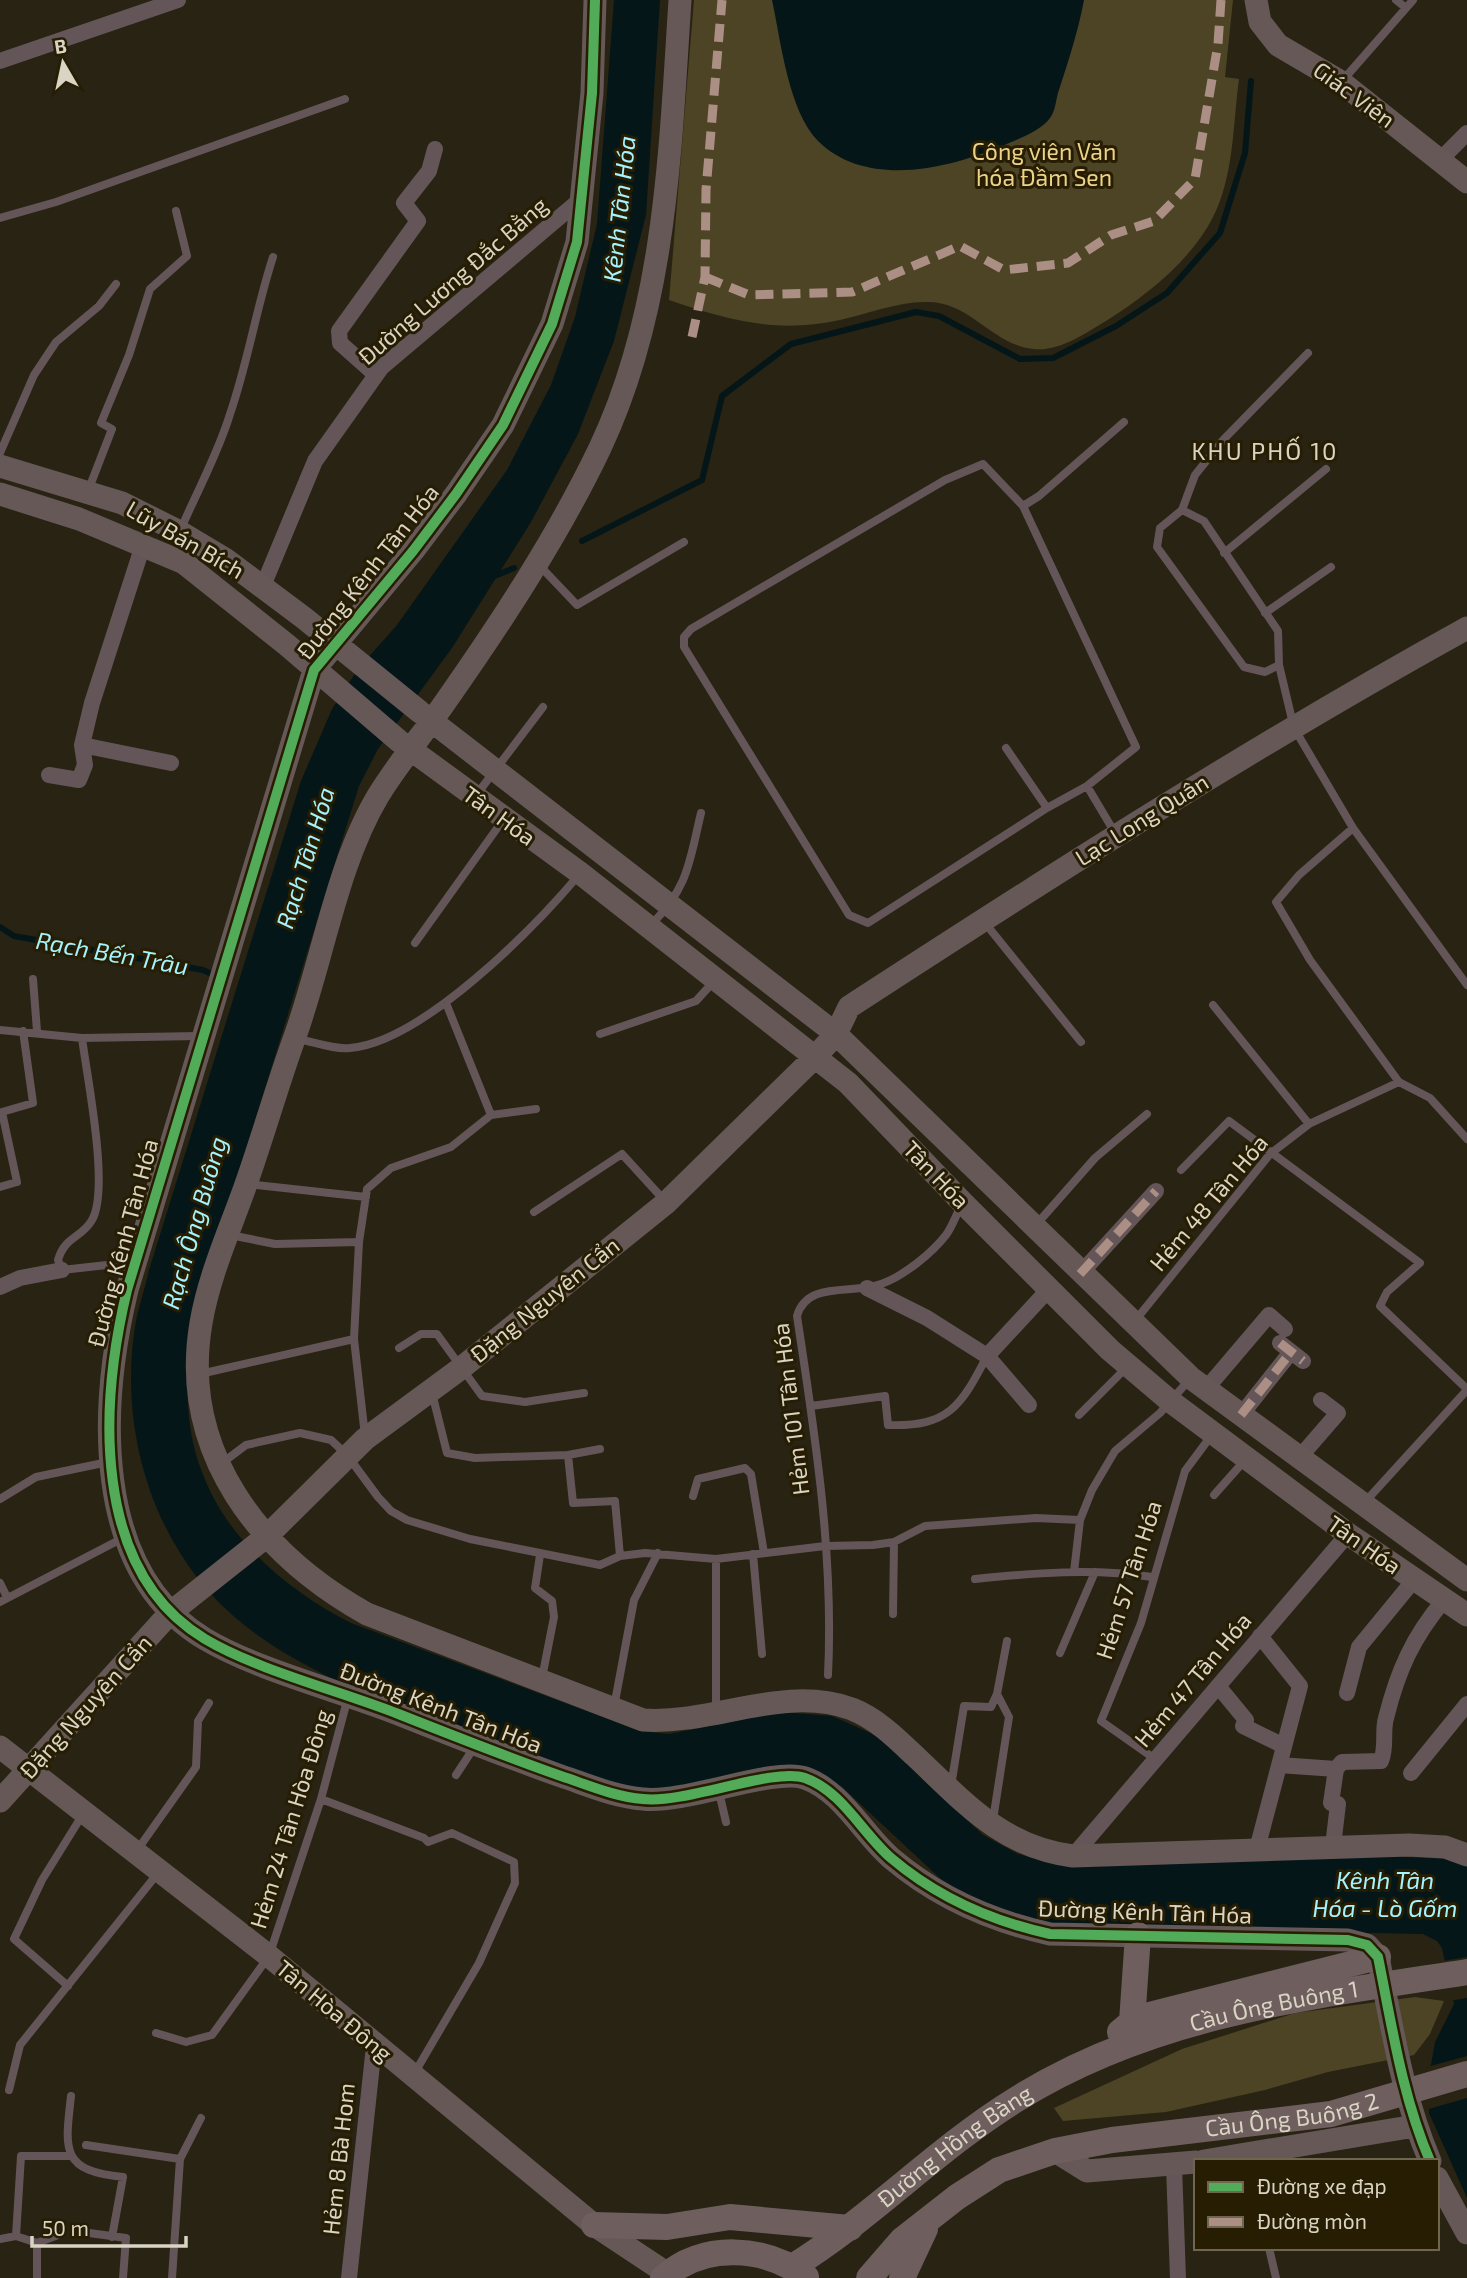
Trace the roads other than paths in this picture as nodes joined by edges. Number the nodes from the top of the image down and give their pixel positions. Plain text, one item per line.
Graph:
1 (178, 0) edge
2 (594, 0) edge
3 (680, 0) edge
4 (1256, 0) edge
5 (1396, 0) edge
6 (1413, 0) edge
7 (1406, 8) junction
8 (0, 61) edge
9 (1341, 82) junction
10 (345, 99) dead end
11 (1467, 133) edge
12 (436, 149) dead end
13 (1440, 160) junction
14 (1467, 182) edge
15 (581, 199) junction
16 (176, 211) dead end
17 (0, 218) edge
18 (273, 257) dead end
19 (116, 284) dead end
20 (1308, 353) dead end
21 (376, 376) junction
22 (1124, 422) dead end
23 (0, 453) edge
24 (0, 466) edge
25 (1326, 469) dead end
26 (87, 492) junction
27 (0, 494) edge
28 (1023, 506) junction
29 (1182, 510) junction
30 (180, 532) junction
31 (684, 542) dead end
32 (144, 545) junction
33 (1224, 552) junction
34 (536, 562) junction
35 (1331, 567) dead end
36 (263, 586) junction
37 (1265, 613) junction
38 (1467, 628) edge
39 (342, 650) junction
40 (1279, 665) junction
41 (321, 676) junction
42 (543, 707) dead end
43 (426, 716) junction
44 (1294, 728) junction
45 (82, 745) junction
46 (405, 745) junction
47 (1006, 748) dead end
48 (171, 763) dead end
49 (497, 770) junction
50 (49, 775) dead end
51 (1087, 786) junction
52 (474, 798) junction
53 (1047, 808) junction
54 (701, 813) dead end
55 (503, 820) junction
56 (1353, 828) junction
57 (1116, 835) junction
58 (580, 873) junction
59 (672, 904) junction
60 (983, 920) junction
61 (649, 927) junction
62 (415, 943) dead end
63 (717, 978) junction
64 (33, 979) dead end
65 (1467, 985) edge
66 (446, 1003) junction
67 (1213, 1004) dead end
68 (0, 1030) edge
69 (23, 1031) junction
70 (37, 1031) junction
71 (600, 1034) dead end
72 (836, 1034) junction
73 (204, 1036) junction
74 (82, 1038) junction
75 (295, 1038) junction
76 (1081, 1042) dead end
77 (816, 1056) junction
78 (1399, 1082) junction
79 (536, 1109) dead end
80 (1147, 1114) dead end
81 (491, 1115) junction
82 (1309, 1124) junction
83 (1467, 1139) edge
84 (1270, 1154) junction
85 (1181, 1170) dead end
86 (246, 1184) junction
87 (0, 1187) edge
88 (1156, 1191) dead end
89 (366, 1197) junction
90 (666, 1203) junction
91 (962, 1203) junction
92 (534, 1212) dead end
93 (1034, 1229) junction
94 (228, 1235) junction
95 (359, 1242) junction
96 (135, 1261) junction
97 (62, 1270) junction
98 (1080, 1274) junction
99 (0, 1287) edge
100 (867, 1288) junction
101 (1049, 1289) junction
102 (1132, 1324) junction
103 (354, 1339) junction
104 (399, 1348) dead end
105 (987, 1356) junction
106 (1128, 1366) junction
107 (460, 1369) junction
108 (197, 1374) junction
109 (1199, 1384) junction
110 (1467, 1389) edge
111 (431, 1390) junction
112 (584, 1393) dead end
113 (1321, 1400) dead end
114 (1170, 1401) junction
115 (1029, 1405) dead end
116 (811, 1406) junction
117 (1079, 1415) dead end
118 (1241, 1415) junction
119 (1213, 1434) junction
120 (365, 1439) junction
121 (600, 1449) dead end
122 (347, 1455) junction
123 (568, 1455) junction
124 (1299, 1458) junction
125 (1246, 1460) junction
126 (111, 1461) junction
127 (219, 1465) junction
128 (1214, 1495) dead end
129 (693, 1496) dead end
130 (0, 1499) edge
131 (1363, 1504) junction
132 (1080, 1520) junction
133 (1348, 1534) junction
134 (267, 1536) junction
135 (125, 1537) junction
136 (894, 1542) junction
137 (825, 1546) junction
138 (658, 1553) junction
139 (764, 1553) junction
140 (540, 1555) junction
141 (753, 1555) junction
142 (620, 1556) junction
143 (716, 1559) junction
144 (1074, 1572) junction
145 (1095, 1572) junction
146 (1152, 1577) junction
147 (975, 1579) dead end
148 (1414, 1580) junction
149 (1467, 1580) edge
150 (0, 1583) edge
151 (4, 1600) edge
152 (1444, 1600) junction
153 (170, 1613) junction
154 (893, 1614) dead end
155 (1467, 1615) edge
156 (1261, 1636) junction
157 (1007, 1641) dead end
158 (1060, 1653) dead end
159 (762, 1654) dead end
160 (828, 1675) dead end
161 (541, 1683) junction
162 (1218, 1686) junction
163 (1347, 1693) dead end
164 (348, 1694) junction
165 (997, 1694) junction
166 (209, 1703) dead end
167 (1467, 1704) edge
168 (614, 1710) junction
169 (716, 1714) junction
170 (1284, 1745) junction
171 (475, 1746) junction
172 (0, 1747) edge
173 (1155, 1759) junction
174 (1279, 1765) junction
175 (1336, 1769) junction
176 (30, 1770) junction
177 (1411, 1773) dead end
178 (456, 1775) dead end
179 (718, 1789) junction
180 (950, 1789) junction
181 (321, 1799) junction
182 (0, 1801) edge
183 (84, 1812) junction
184 (726, 1822) dead end
185 (992, 1827) junction
186 (1333, 1846) junction
187 (1257, 1849) junction
188 (136, 1852) junction
189 (1467, 1855) edge
190 (1073, 1856) junction
191 (160, 1871) junction
192 (1138, 1935) junction
193 (269, 1956) junction
194 (1378, 1957) junction
195 (1467, 1972) edge
196 (68, 1986) junction
197 (156, 2033) dead end
198 (1129, 2033) junction
199 (374, 2046) junction
200 (1467, 2074) edge
201 (412, 2077) junction
202 (9, 2090) dead end
203 (71, 2096) dead end
204 (201, 2118) dead end
205 (1415, 2126) junction
206 (1112, 2140) joint
207 (86, 2145) dead end
208 (1055, 2151) junction
209 (70, 2156) junction
210 (1249, 2157) edge
211 (180, 2159) junction
212 (1226, 2159) edge
213 (1429, 2159) edge
214 (1185, 2164) edge
215 (1439, 2182) edge
216 (936, 2214) junction
217 (594, 2225) junction
218 (850, 2228) junction
219 (82, 2232) dead end
220 (1467, 2233) edge
221 (58, 2235) dead end
222 (16, 2236) junction
223 (112, 2237) junction
224 (0, 2239) edge
225 (37, 2243) junction
226 (1269, 2250) edge
227 (800, 2272) edge
228 (665, 2276) edge
229 (37, 2278) edge
230 (123, 2278) edge
231 (172, 2278) edge
232 (349, 2278) edge
233 (869, 2278) edge
234 (902, 2278) edge
235 (1178, 2278) edge
236 (1276, 2278) edge

1 - 8 street
2 - 15 street, Đường Kênh Tân Hóa
3 - 34 street
4 - 9 street, Giác Viên
5 - 7 lane
6 - 7 lane
7 - 9 lane
9 - 13 street, Giác Viên
10 - 17 lane
11 - 13 street
12 - 21 street
13 - 14 street, Giác Viên
15 - 21 street, Đường Lương Đắc Bằng
15 - 39 street, Đường Kênh Tân Hóa
16 - 26 lane
18 - 30 lane
19 - 23 lane
20 - 29 lane
21 - 36 street, Đường Lương Đắc Bằng
22 - 28 lane
24 - 26 street, Lũy Bán Bích
25 - 33 lane
26 - 30 street, Lũy Bán Bích
27 - 32 street, Lũy Bán Bích
28 - 51 lane
28 - 53 lane
29 - 33 lane
29 - 40 lane
30 - 36 street, Lũy Bán Bích
31 - 34 lane
32 - 41 street, Lũy Bán Bích
32 - 45 street
33 - 37 lane
34 - 43 street
35 - 37 lane
36 - 39 street, Lũy Bán Bích
37 - 40 lane
38 - 44 street, Lạc Long Quân
39 - 41 street, Đường Kênh Tân Hóa
39 - 43 street, Lũy Bán Bích
40 - 44 lane
41 - 46 street, Lũy Bán Bích
41 - 73 street, Đường Kênh Tân Hóa
42 - 49 lane
43 - 46 street
43 - 49 street, Tân Hóa
44 - 56 lane
44 - 57 street, Lạc Long Quân
45 - 48 street
45 - 50 street
46 - 52 street, Tân Hóa
46 - 75 street
47 - 53 lane
49 - 52 lane
49 - 59 street, Tân Hóa
51 - 53 lane
51 - 57 lane
52 - 55 street, Tân Hóa
54 - 59 lane
55 - 58 street, Tân Hóa
55 - 62 lane
56 - 65 lane
56 - 78 lane
57 - 60 street, Lạc Long Quân
58 - 61 street, Tân Hóa
58 - 66 lane
59 - 61 lane
59 - 72 street, Tân Hóa
60 - 72 street, Lạc Long Quân
60 - 76 lane
61 - 63 street, Tân Hóa
63 - 71 lane
63 - 77 street, Tân Hóa
64 - 70 lane
66 - 75 lane
66 - 81 lane
67 - 82 lane
68 - 69 lane
69 - 70 lane
69 - 87 lane
70 - 74 lane
72 - 77 street, Lạc Long Quân
72 - 93 street, Tân Hóa
73 - 74 lane
73 - 96 street, Đường Kênh Tân Hóa
74 - 97 lane
75 - 86 street
77 - 90 street, Đặng Nguyên Cẩn
77 - 91 street, Tân Hóa
78 - 82 lane, Hẻm 48 Tân Hóa
78 - 83 lane
79 - 81 lane
80 - 93 lane
81 - 89 lane
82 - 84 lane, Hẻm 48 Tân Hóa
84 - 85 lane
84 - 102 lane, Hẻm 48 Tân Hóa
84 - 110 lane
86 - 89 lane
86 - 94 street
88 - 98 street
89 - 95 lane
90 - 92 lane
90 - 107 street, Đặng Nguyên Cẩn
91 - 100 lane, Hẻm 101 Tân Hóa
91 - 101 street, Tân Hóa
93 - 98 street, Tân Hóa
94 - 95 lane
94 - 108 street
95 - 103 lane
96 - 97 lane
96 - 126 street, Đường Kênh Tân Hóa
97 - 99 street
98 - 102 street, Tân Hóa
100 - 105 street
100 - 116 lane, Hẻm 101 Tân Hóa
101 - 105 street
101 - 106 street, Tân Hóa
102 - 109 street, Tân Hóa
103 - 108 lane
103 - 120 lane
104 - 107 lane
105 - 115 street
105 - 116 lane
106 - 114 street, Tân Hóa
106 - 117 lane
107 - 111 street, Đặng Nguyên Cẩn
107 - 112 lane
108 - 127 street
109 - 114 lane
109 - 118 street, Tân Hóa
109 - 118 street
110 - 131 lane
111 - 120 street, Đặng Nguyên Cẩn
111 - 123 lane
113 - 124 street
114 - 119 street, Tân Hóa
114 - 132 lane
116 - 137 lane, Hẻm 101 Tân Hóa
118 - 124 street, Tân Hóa
119 - 125 street, Tân Hóa
119 - 146 lane, Hẻm 57 Tân Hóa
120 - 122 street, Đặng Nguyên Cẩn
121 - 123 lane
122 - 127 lane
122 - 134 street, Đặng Nguyên Cẩn
122 - 140 lane
123 - 142 lane
124 - 131 street, Tân Hóa
125 - 128 lane
125 - 133 street, Tân Hóa
126 - 130 lane
126 - 135 street, Đường Kênh Tân Hóa
127 - 134 street
129 - 139 lane, Hẻm 101 Tân Hóa
131 - 149 street, Tân Hóa
132 - 136 lane
132 - 144 lane
133 - 148 street, Tân Hóa
133 - 156 street, Hẻm 47 Tân Hóa
134 - 153 street, Đặng Nguyên Cẩn
134 - 161 street
135 - 151 lane
135 - 153 street, Đường Kênh Tân Hóa
136 - 137 lane
136 - 154 lane
137 - 139 lane
137 - 160 lane, Hẻm 101 Tân Hóa
138 - 142 lane
138 - 143 lane
138 - 168 lane
139 - 141 lane
140 - 142 lane
140 - 161 lane
141 - 143 lane
141 - 159 lane
143 - 169 lane
144 - 145 lane
144 - 147 lane
145 - 146 lane
145 - 158 lane
146 - 173 lane, Hẻm 57 Tân Hóa
148 - 152 street, Tân Hóa
148 - 163 street
150 - 151 lane
152 - 155 street, Tân Hóa
152 - 175 street
153 - 164 street, Đường Kênh Tân Hóa
153 - 176 street, Đặng Nguyên Cẩn
156 - 162 street, Hẻm 47 Tân Hóa
156 - 170 street
157 - 165 lane
161 - 168 street
162 - 170 street
162 - 173 street, Hẻm 47 Tân Hóa
164 - 171 street, Đường Kênh Tân Hóa
164 - 181 lane, Hẻm 24 Tân Hòa Đông
165 - 180 lane
165 - 185 lane
166 - 188 lane
167 - 177 street
168 - 169 street
169 - 180 street
170 - 174 street
171 - 178 lane
171 - 179 street, Đường Kênh Tân Hóa
172 - 176 street, Tân Hòa Đông
173 - 190 street, Hẻm 47 Tân Hóa
174 - 175 street
174 - 187 street
175 - 186 street
176 - 182 street, Đặng Nguyên Cẩn
176 - 183 street, Tân Hòa Đông
179 - 184 lane
179 - 192 street, Đường Kênh Tân Hóa
180 - 185 street
181 - 193 lane, Hẻm 24 Tân Hòa Đông
181 - 201 lane
183 - 188 street, Tân Hòa Đông
183 - 196 lane
185 - 190 street
186 - 187 street
186 - 189 street
187 - 190 street
188 - 191 street, Tân Hòa Đông
191 - 193 street, Tân Hòa Đông
191 - 196 lane
192 - 194 street, Đường Kênh Tân Hóa
192 - 198 main road
193 - 197 lane, Hẻm 24 Tân Hòa Đông
193 - 199 street, Tân Hòa Đông
194 - 198 main road
194 - 205 street
195 - 198 main road, Cầu Ông Buông 1
196 - 202 lane
198 - 218 main road, Đường Hồng Bàng
199 - 201 street, Tân Hòa Đông
199 - 232 street, Hẻm 8 Bà Hom
200 - 206 main road, Cầu Ông Buông 2
201 - 217 street, Tân Hòa Đông
203 - 209 lane
204 - 211 lane
205 - 210 street
205 - 213 street
206 - 208 main road, Đường Hồng Bàng
207 - 211 lane
208 - 214 street
208 - 216 main road, Đường Hồng Bàng
209 - 222 lane
209 - 223 lane
210 - 212 street
211 - 231 lane
214 - 235 street
215 - 220 street
216 - 233 main road, Đường Hồng Bàng
216 - 234 main road
217 - 218 main road
217 - 228 street, Tân Hòa Đông
218 - 227 main road, Đường Hồng Bàng
219 - 223 lane
221 - 225 lane
222 - 224 lane
222 - 225 lane
223 - 230 lane
225 - 229 lane
226 - 236 lane
227 - 228 main road

